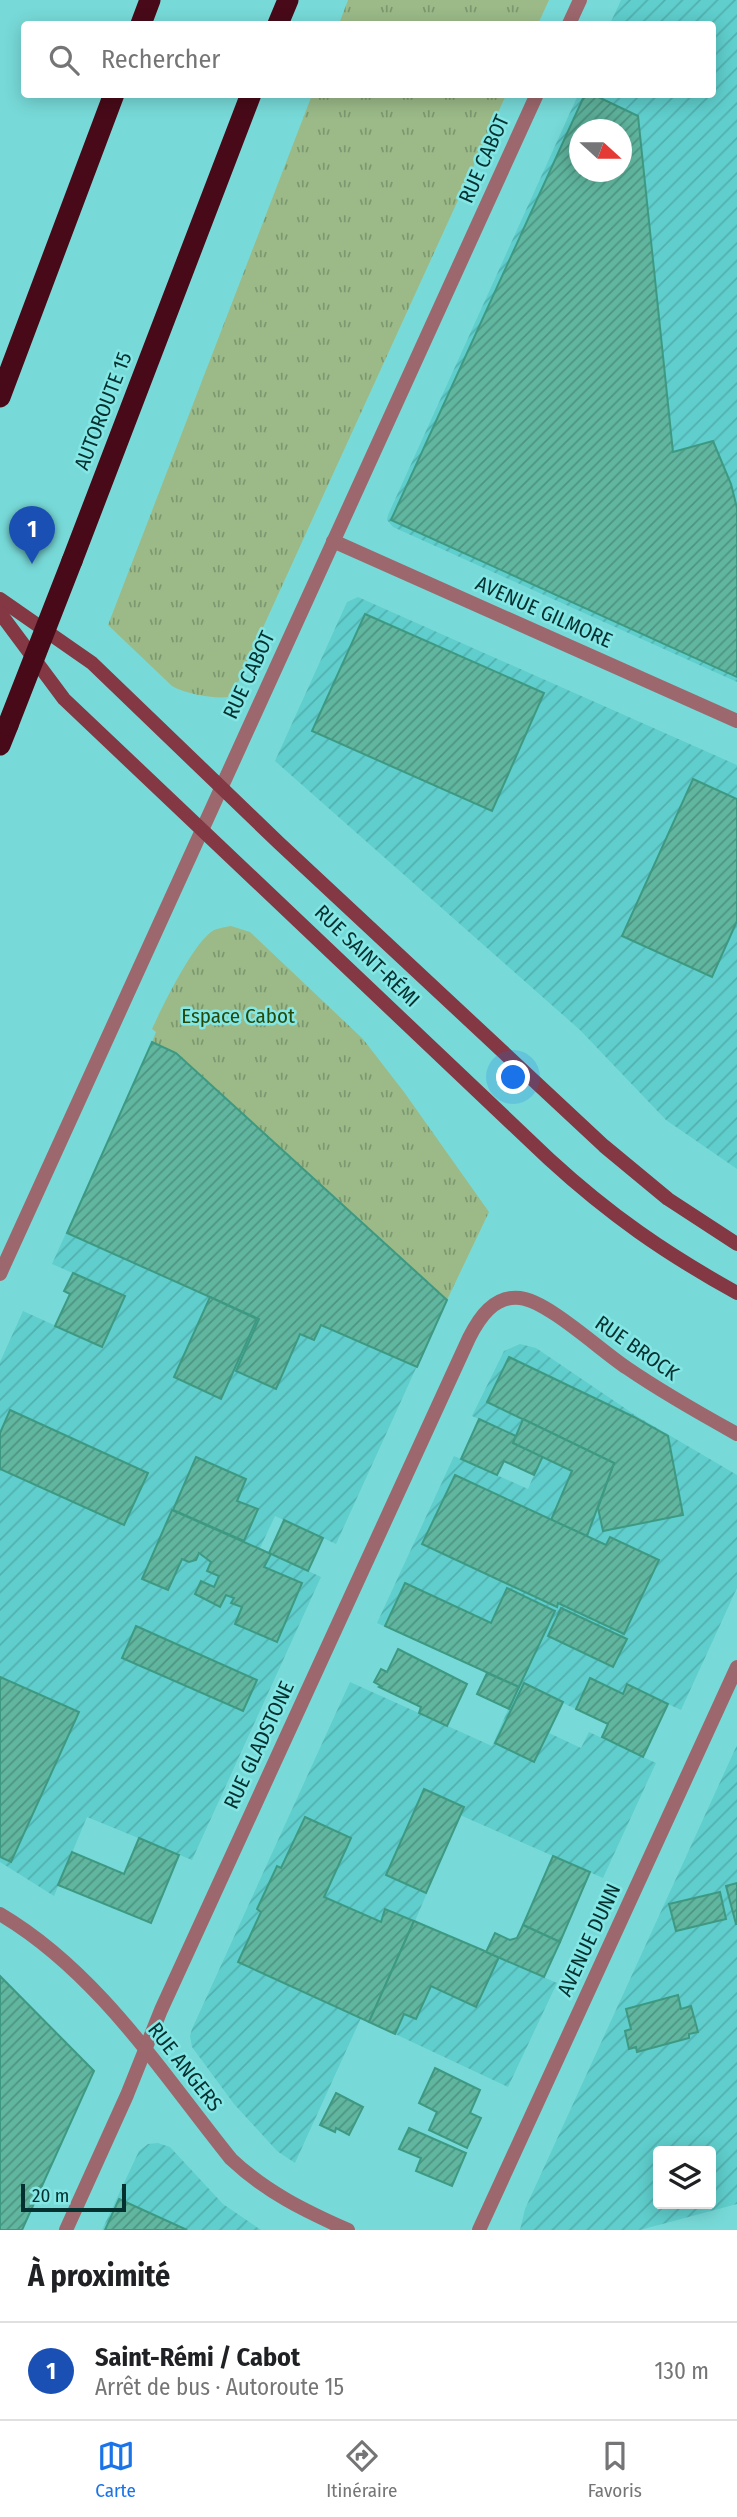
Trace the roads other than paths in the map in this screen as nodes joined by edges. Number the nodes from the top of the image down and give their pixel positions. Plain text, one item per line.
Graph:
1 (150, 0) edge
2 (288, 0) edge
3 (580, 0) edge
4 (142, 21) edge
5 (279, 21) edge
6 (570, 21) edge
7 (112, 98) edge
8 (249, 98) edge
9 (535, 98) edge
10 (0, 397) edge
11 (333, 541) junction
12 (0, 599) edge
13 (0, 613) edge
14 (737, 721) edge
15 (0, 745) edge
16 (222, 787) junction
17 (202, 829) junction
18 (737, 1244) edge
19 (0, 1274) edge
20 (737, 1293) edge
21 (514, 1298) joint
22 (737, 1434) edge
23 (737, 1667) edge
24 (0, 1914) edge
25 (145, 2049) junction
26 (66, 2230) edge
27 (348, 2230) edge
28 (479, 2230) edge

1 - 4 highway
2 - 5 highway
3 - 6 street
7 - 10 highway
8 - 15 highway, AUTOROUTE 15, bridge
9 - 11 street, RUE CABOT
11 - 14 street, AVENUE GILMORE
11 - 16 street, RUE CABOT
12 - 16 main road, RUE SAINT-RÉMI
13 - 17 main road, RUE SAINT-RÉMI
16 - 17 street, RUE CABOT
16 - 18 main road, RUE SAINT-RÉMI
17 - 19 street, RUE CABOT
17 - 20 main road, RUE SAINT-RÉMI
21 - 22 street, RUE BROCK
21 - 25 street, RUE GLADSTONE
23 - 28 street, AVENUE DUNN
24 - 25 street, RUE ANGERS
25 - 26 street, RUE GLADSTONE
25 - 27 street, RUE ANGERS

